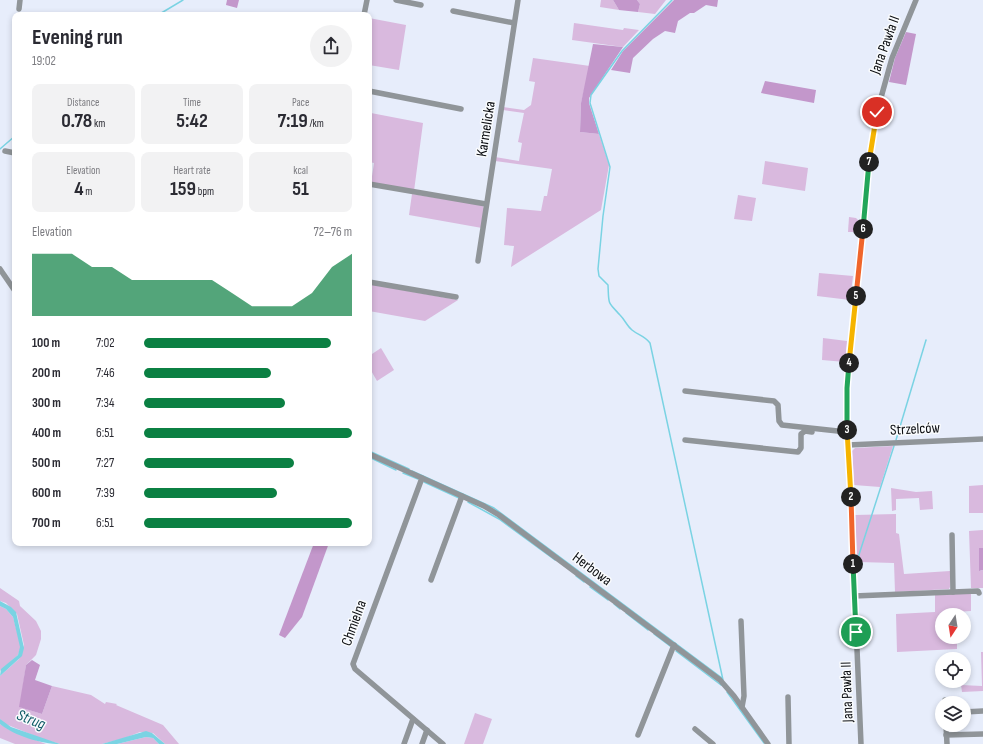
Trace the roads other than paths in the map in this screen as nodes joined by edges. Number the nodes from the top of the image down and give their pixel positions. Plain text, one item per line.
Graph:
1 (20, 0) edge
2 (367, 0) edge
3 (396, 0) edge
4 (518, 0) edge
5 (916, 0) edge
6 (421, 5) dead end
7 (19, 9) dead end
8 (453, 11) dead end
9 (365, 12) edge
10 (514, 23) junction
11 (372, 92) edge
12 (461, 110) dead end
13 (4, 151) dead end
14 (12, 152) edge
15 (372, 185) edge
16 (486, 204) junction
17 (478, 261) dead end
18 (0, 269) edge
19 (372, 283) edge
20 (12, 287) edge
21 (456, 298) dead end
22 (685, 391) dead end
23 (848, 434) junction
24 (983, 439) edge
25 (685, 440) dead end
26 (848, 445) junction
27 (372, 455) edge
28 (422, 478) junction
29 (462, 496) junction
30 (952, 535) dead end
31 (431, 580) dead end
32 (953, 592) junction
33 (979, 594) dead end
34 (854, 596) junction
35 (741, 621) dead end
36 (674, 645) junction
37 (788, 697) dead end
38 (742, 707) junction
39 (983, 711) edge
40 (971, 712) edge
41 (413, 719) junction
42 (695, 729) dead end
43 (426, 730) junction
44 (983, 734) edge
45 (638, 735) dead end
46 (946, 735) joint
47 (404, 744) edge
48 (422, 744) edge
49 (443, 744) edge
50 (713, 744) edge
51 (768, 744) edge
52 (789, 744) edge
53 (861, 744) edge
54 (947, 744) edge

1 - 7 street
2 - 9 street
3 - 6 street
4 - 10 street, Karmelicka
5 - 23 street, Jana Pawła II
8 - 10 street
10 - 16 street, Karmelicka
11 - 12 street
13 - 14 street
15 - 16 street
16 - 17 street, Karmelicka
18 - 20 street
19 - 21 street
22 - 23 street
23 - 25 street
23 - 26 street, Jana Pawła II
24 - 26 street, Strzelców
26 - 34 street, Jana Pawła II
27 - 28 street, Herbowa
28 - 29 street, Herbowa
28 - 41 street, Chmielna
29 - 31 street
29 - 36 street, Herbowa
30 - 32 street
32 - 33 street
32 - 34 street
34 - 53 street, Jana Pawła II
35 - 38 street
36 - 38 street, Herbowa
36 - 45 street
37 - 52 street
38 - 51 street, Herbowa
39 - 40 street
41 - 43 street, Chmielna
41 - 47 street
42 - 50 street
43 - 48 street
43 - 49 street, Chmielna
44 - 46 street
46 - 54 street

